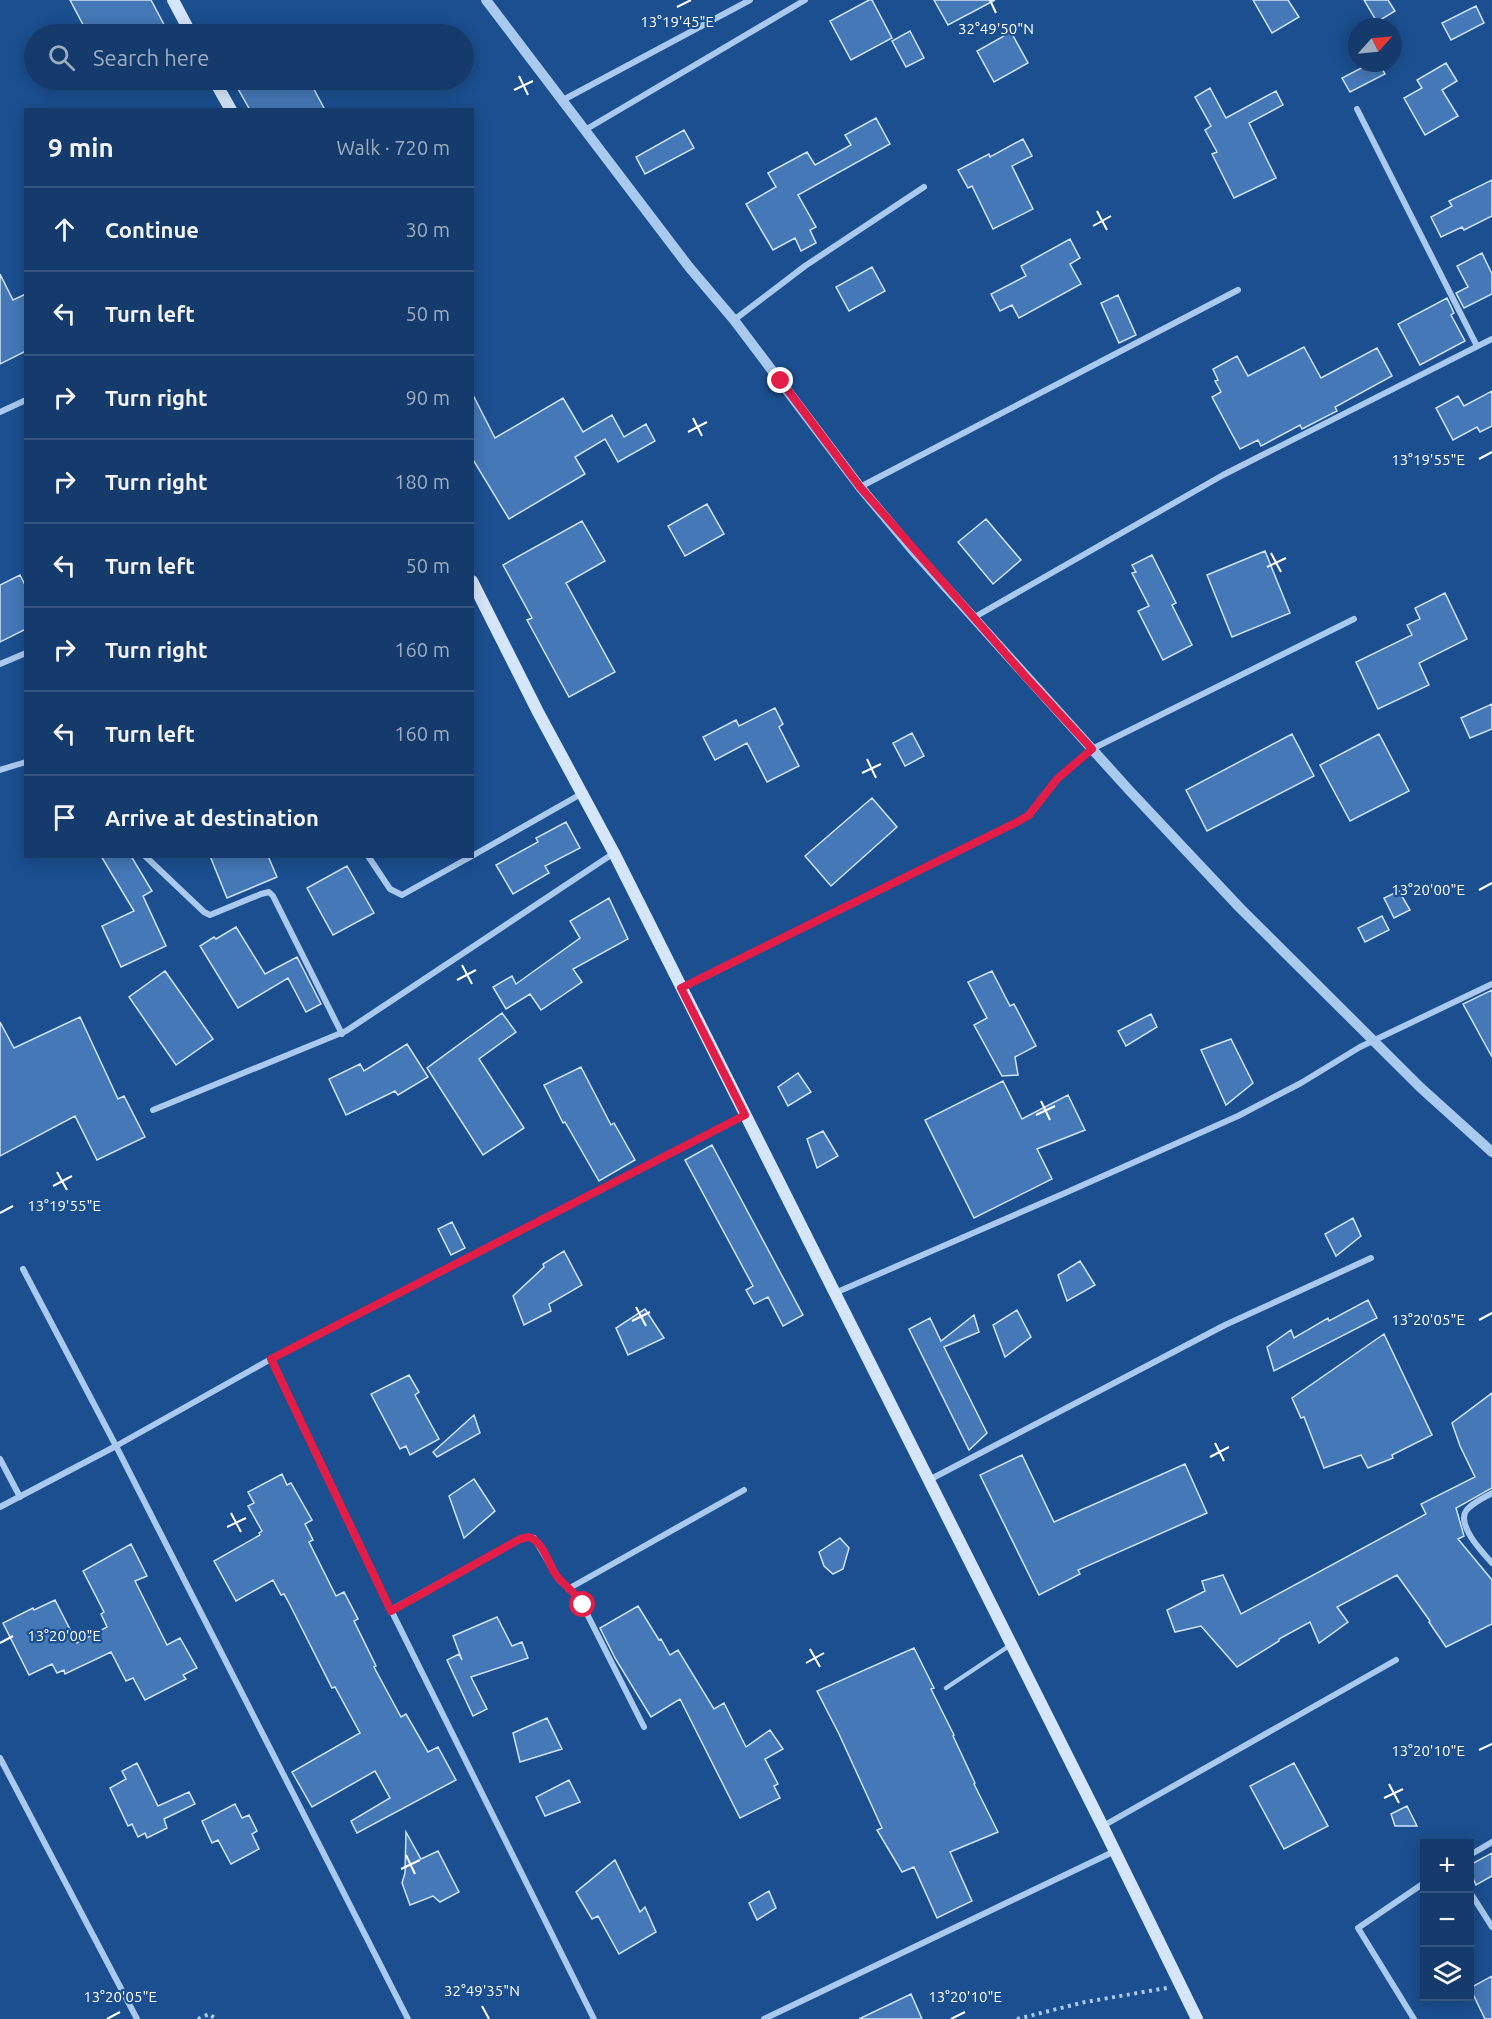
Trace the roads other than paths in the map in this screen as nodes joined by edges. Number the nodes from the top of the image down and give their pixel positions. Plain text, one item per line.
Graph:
1 (173, 0) edge
2 (486, 0) edge
3 (750, 0) edge
4 (805, 0) edge
5 (186, 24) edge
6 (220, 90) edge
7 (563, 100) junction
8 (230, 108) edge
9 (1357, 109) dead end
10 (584, 130) junction
11 (924, 187) dead end
12 (1238, 290) dead end
13 (734, 320) junction
14 (1492, 339) edge
15 (1478, 346) junction
16 (24, 401) edge
17 (0, 412) edge
18 (860, 487) junction
19 (474, 585) edge
20 (973, 618) junction
21 (1354, 619) dead end
22 (24, 654) edge
23 (0, 664) edge
24 (1092, 749) junction
25 (24, 763) edge
26 (0, 770) edge
27 (581, 794) junction
28 (614, 853) junction
29 (474, 855) edge
30 (147, 858) edge
31 (369, 858) edge
32 (468, 858) edge
33 (1492, 984) edge
34 (681, 988) junction
35 (342, 1034) junction
36 (1374, 1040) junction
37 (153, 1110) dead end
38 (745, 1115) junction
39 (1492, 1152) edge
40 (1371, 1258) dead end
41 (23, 1269) dead end
42 (835, 1293) junction
43 (271, 1359) junction
44 (116, 1446) junction
45 (0, 1459) edge
46 (929, 1481) junction
47 (744, 1490) dead end
48 (1492, 1493) edge
49 (20, 1497) junction
50 (0, 1507) edge
51 (1492, 1563) edge
52 (568, 1589) junction
53 (391, 1611) junction
54 (1012, 1645) junction
55 (1396, 1660) dead end
56 (946, 1688) dead end
57 (644, 1726) dead end
58 (0, 1758) edge
59 (1103, 1827) junction
60 (1492, 1842) edge
61 (1115, 1851) junction
62 (1474, 1853) edge
63 (1420, 1886) edge
64 (1471, 1893) edge
65 (1492, 1927) edge
66 (137, 2019) edge
67 (408, 2019) edge
68 (594, 2019) edge
69 (764, 2019) edge
70 (1197, 2019) edge
71 (1414, 2019) edge

1 - 5 main road
2 - 7 street
3 - 7 street
4 - 10 street
6 - 8 main road
7 - 10 street
9 - 15 street
10 - 13 street
11 - 13 street
12 - 18 street
13 - 18 street
14 - 15 street
15 - 20 street
16 - 17 street
18 - 20 street
19 - 27 main road
20 - 24 street
21 - 24 street
22 - 23 street
24 - 34 street
24 - 36 street
25 - 26 street
27 - 28 main road
27 - 29 street
28 - 34 main road
28 - 35 street
30 - 35 street
31 - 32 street
33 - 36 street
34 - 38 main road
35 - 37 street
36 - 39 street
36 - 42 street
38 - 42 main road
38 - 43 street
40 - 46 street
41 - 44 street
42 - 46 main road
43 - 44 street
43 - 53 street
44 - 49 street
44 - 67 street
45 - 49 street
46 - 54 main road
47 - 52 street
48 - 51 street
49 - 50 street
52 - 53 street
52 - 57 street
53 - 68 street
54 - 56 lane
54 - 59 main road
55 - 59 street
58 - 66 street
59 - 61 main road
60 - 62 street
61 - 69 street
61 - 70 main road
63 - 71 street
64 - 65 street

